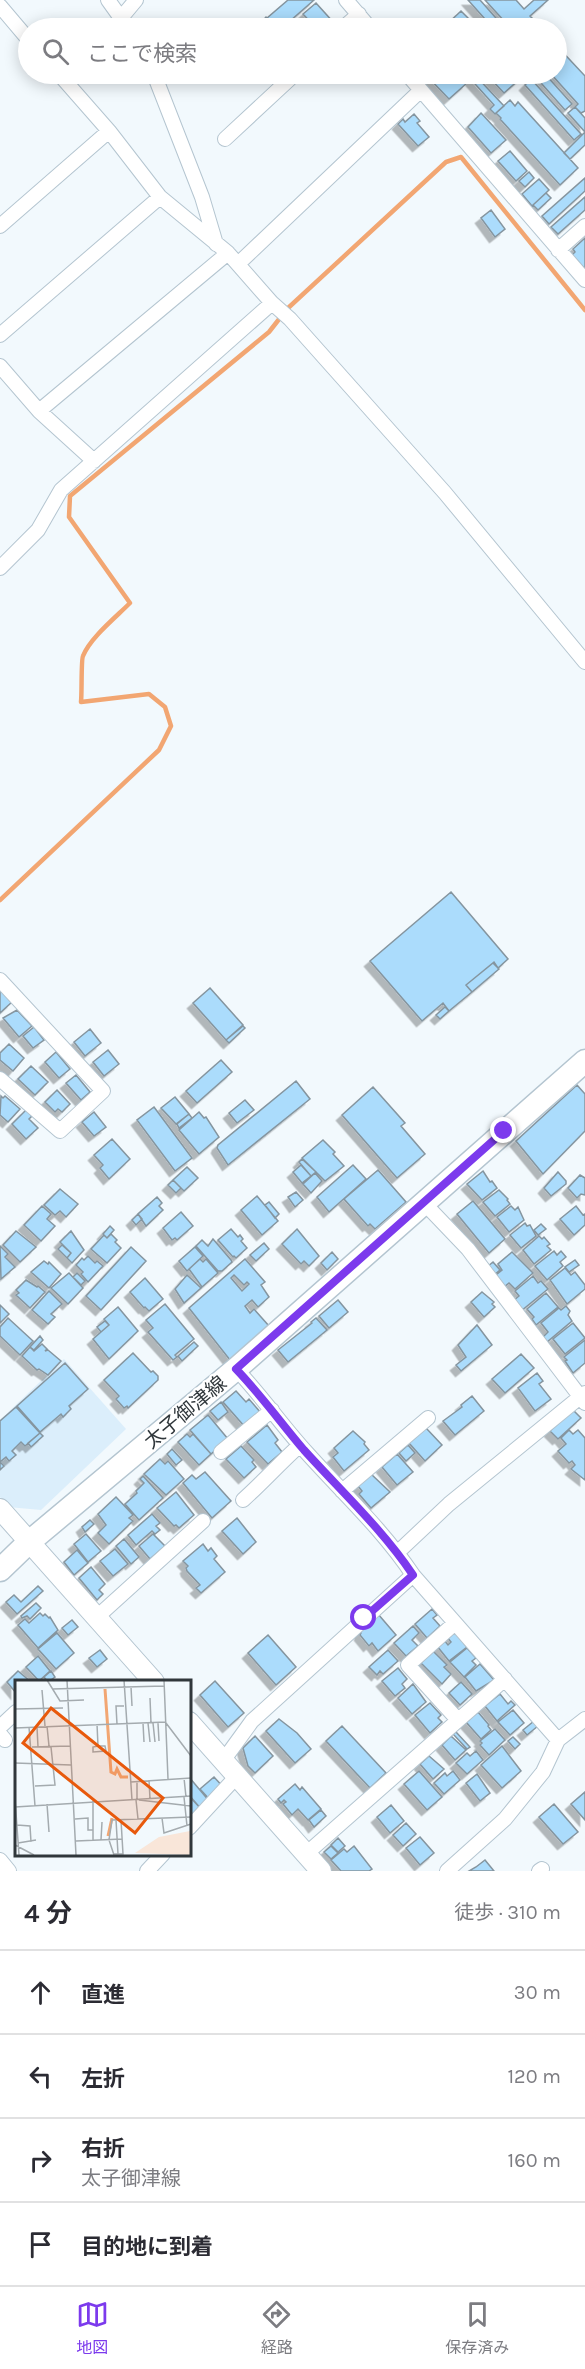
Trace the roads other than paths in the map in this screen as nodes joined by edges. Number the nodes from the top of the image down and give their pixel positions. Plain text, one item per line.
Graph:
1 (108, 0) edge
2 (136, 0) edge
3 (346, 0) edge
4 (0, 6) edge
5 (359, 14) junction
6 (121, 18) edge
7 (127, 18) edge
8 (354, 18) edge
9 (362, 18) edge
10 (18, 27) edge
11 (68, 84) edge
12 (158, 84) edge
13 (284, 84) edge
14 (414, 84) edge
15 (420, 91) junction
16 (109, 131) junction
17 (225, 139) dead end
18 (160, 197) junction
19 (0, 226) edge
20 (585, 226) edge
21 (222, 249) junction
22 (558, 250) junction
23 (238, 264) junction
24 (585, 280) edge
25 (272, 303) junction
26 (0, 335) edge
27 (0, 366) edge
28 (39, 411) junction
29 (94, 461) junction
30 (0, 568) edge
31 (585, 662) edge
32 (0, 980) edge
33 (585, 1061) edge
34 (1, 1083) edge
35 (424, 1203) junction
36 (236, 1369) junction
37 (583, 1398) edge
38 (272, 1410) junction
39 (428, 1418) dead end
40 (300, 1445) junction
41 (221, 1452) dead end
42 (342, 1491) junction
43 (243, 1500) dead end
44 (0, 1509) edge
45 (203, 1521) dead end
46 (28, 1544) junction
47 (398, 1552) junction
48 (0, 1570) edge
49 (413, 1575) junction
50 (97, 1617) junction
51 (455, 1623) junction
52 (504, 1679) junction
53 (152, 1680) edge
54 (15, 1714) edge
55 (585, 1719) edge
56 (458, 1720) junction
57 (190, 1723) edge
58 (2, 1734) edge
59 (558, 1740) junction
60 (223, 1761) junction
61 (237, 1776) junction
62 (190, 1827) edge
63 (306, 1854) junction
64 (161, 1856) edge
65 (0, 1860) edge
66 (9, 1871) edge
67 (147, 1871) edge
68 (321, 1871) edge
69 (447, 1871) edge

1 - 6 street
2 - 7 street
3 - 5 street
4 - 10 street
5 - 8 street
5 - 9 street
11 - 16 street
12 - 21 street
13 - 17 street
14 - 15 street
15 - 22 street
15 - 23 street
16 - 18 street
16 - 19 street
18 - 21 street
18 - 26 street
20 - 22 street
21 - 23 street
21 - 28 street
22 - 24 street
23 - 25 street
25 - 29 street
25 - 31 street
27 - 28 street
28 - 29 street
29 - 30 street
32 - 34 street
33 - 35 main road, 太子御津線
35 - 36 main road, 太子御津線
35 - 37 street
36 - 38 street
36 - 46 main road, 太子御津線
37 - 47 street
38 - 40 street
38 - 41 street
39 - 42 street
40 - 42 street
40 - 43 street
42 - 47 street
44 - 46 street
45 - 50 street
46 - 48 main road, 太子御津線
46 - 50 street
47 - 49 street
49 - 51 street
49 - 60 street
50 - 53 street
51 - 52 street
51 - 56 street
52 - 56 street
52 - 59 street
54 - 58 street
55 - 59 street
56 - 63 street
57 - 60 street
59 - 69 street
60 - 61 street
61 - 62 street
61 - 63 street
63 - 68 street
64 - 67 street
65 - 66 street

